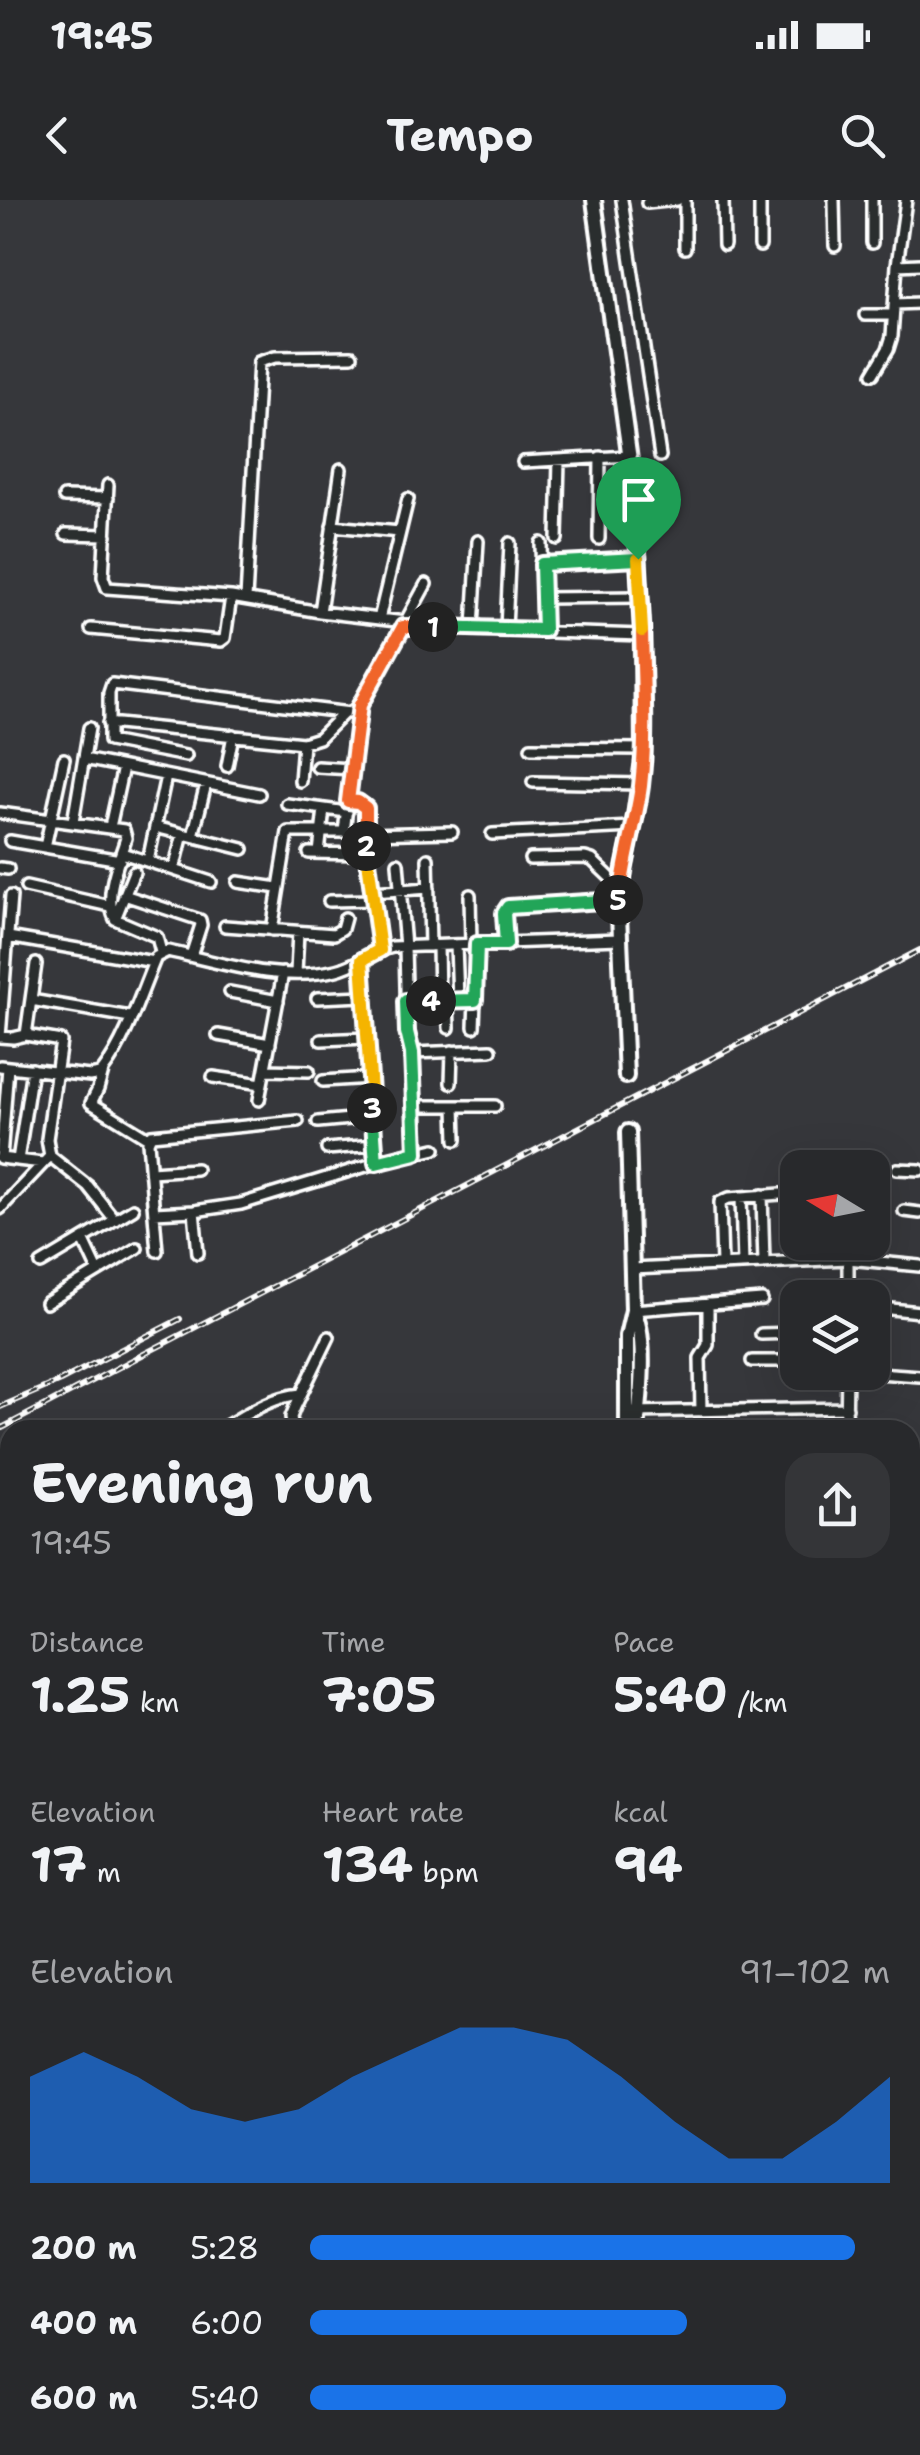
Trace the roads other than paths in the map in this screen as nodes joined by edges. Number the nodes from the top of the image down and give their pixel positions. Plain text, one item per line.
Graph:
1 (594, 200) edge
2 (622, 200) edge
3 (677, 200) edge
4 (685, 200) edge
5 (723, 200) edge
6 (760, 200) edge
7 (834, 200) edge
8 (872, 200) edge
9 (906, 200) edge
10 (646, 203) dead end
11 (872, 242) dead end
12 (724, 245) dead end
13 (760, 246) dead end
14 (835, 246) dead end
15 (686, 248) dead end
16 (920, 264) edge
17 (897, 265) junction
18 (920, 303) edge
19 (895, 304) junction
20 (866, 315) dead end
21 (892, 315) junction
22 (352, 356) dead end
23 (873, 374) dead end
24 (629, 456) junction
25 (660, 456) dead end
26 (600, 458) junction
27 (559, 460) junction
28 (523, 462) dead end
29 (341, 469) dead end
30 (108, 484) dead end
31 (64, 497) dead end
32 (108, 498) junction
33 (408, 500) dead end
34 (332, 526) junction
35 (400, 532) junction
36 (66, 534) dead end
37 (106, 535) junction
38 (556, 539) dead end
39 (599, 539) dead end
40 (478, 541) dead end
41 (541, 542) dead end
42 (510, 543) dead end
43 (638, 559) junction
44 (542, 564) junction
45 (426, 584) dead end
46 (231, 597) junction
47 (640, 597) junction
48 (542, 598) junction
49 (246, 600) junction
50 (320, 612) junction
51 (379, 619) junction
52 (404, 624) junction
53 (473, 627) junction
54 (91, 629) dead end
55 (506, 629) junction
56 (544, 630) junction
57 (642, 635) junction
58 (360, 705) junction
59 (343, 714) junction
60 (108, 722) junction
61 (89, 728) dead end
62 (234, 736) junction
63 (303, 742) junction
64 (531, 748) dead end
65 (643, 749) junction
66 (186, 756) dead end
67 (64, 759) dead end
68 (84, 759) junction
69 (228, 766) dead end
70 (122, 767) junction
71 (317, 767) dead end
72 (352, 770) junction
73 (166, 776) junction
74 (300, 781) dead end
75 (533, 782) dead end
76 (206, 784) junction
77 (641, 784) junction
78 (259, 794) dead end
79 (288, 804) dead end
80 (347, 806) junction
81 (324, 808) junction
82 (0, 812) edge
83 (51, 819) junction
84 (73, 822) junction
85 (155, 826) junction
86 (110, 827) junction
87 (633, 827) junction
88 (321, 832) junction
89 (452, 832) dead end
90 (366, 834) junction
91 (492, 834) dead end
92 (188, 835) junction
93 (10, 841) dead end
94 (45, 847) junction
95 (243, 849) dead end
96 (366, 854) junction
97 (120, 856) junction
98 (428, 859) dead end
99 (530, 859) dead end
100 (148, 861) junction
101 (398, 863) dead end
102 (174, 870) junction
103 (134, 872) dead end
104 (211, 882) dead end
105 (238, 882) dead end
106 (26, 888) dead end
107 (278, 888) junction
108 (429, 888) junction
109 (400, 890) junction
110 (621, 894) junction
111 (124, 895) junction
112 (470, 895) dead end
113 (11, 896) dead end
114 (372, 896) junction
115 (328, 901) dead end
116 (110, 906) junction
117 (345, 918) dead end
118 (115, 919) junction
119 (225, 926) dead end
120 (272, 930) junction
121 (298, 932) junction
122 (8, 937) junction
123 (620, 939) junction
124 (506, 944) junction
125 (456, 945) junction
126 (474, 945) junction
127 (434, 946) junction
128 (405, 947) junction
129 (380, 950) junction
130 (161, 952) junction
131 (191, 956) junction
132 (362, 960) junction
133 (154, 962) junction
134 (36, 964) dead end
135 (283, 973) junction
136 (296, 974) junction
137 (230, 992) dead end
138 (364, 996) junction
139 (317, 998) dead end
140 (31, 1000) junction
141 (448, 1000) junction
142 (475, 1000) junction
143 (278, 1001) junction
144 (406, 1001) junction
145 (130, 1017) junction
146 (449, 1028) dead end
147 (474, 1028) dead end
148 (26, 1034) junction
149 (218, 1036) dead end
150 (0, 1037) edge
151 (367, 1038) junction
152 (321, 1040) dead end
153 (270, 1044) junction
154 (491, 1050) dead end
155 (452, 1051) junction
156 (412, 1053) junction
157 (4, 1066) edge
158 (32, 1070) junction
159 (265, 1070) junction
160 (56, 1072) junction
161 (103, 1072) junction
162 (309, 1072) dead end
163 (626, 1076) dead end
164 (213, 1077) dead end
165 (370, 1078) junction
166 (323, 1080) dead end
167 (451, 1083) dead end
168 (262, 1084) junction
169 (259, 1100) dead end
170 (415, 1106) junction
171 (455, 1106) junction
172 (495, 1106) dead end
173 (372, 1117) junction
174 (298, 1121) dead end
175 (318, 1122) dead end
176 (628, 1132) dead end
177 (148, 1138) junction
178 (456, 1140) dead end
179 (374, 1144) junction
180 (327, 1149) dead end
181 (436, 1149) dead end
182 (416, 1153) junction
183 (1, 1158) edge
184 (46, 1159) junction
185 (18, 1160) junction
186 (376, 1163) junction
187 (196, 1168) dead end
188 (897, 1170) dead end
189 (920, 1170) edge
190 (151, 1172) junction
191 (780, 1194) edge
192 (762, 1195) junction
193 (741, 1196) junction
194 (0, 1209) edge
195 (133, 1209) dead end
196 (194, 1211) junction
197 (904, 1211) dead end
198 (154, 1213) junction
199 (920, 1214) edge
200 (114, 1220) junction
201 (83, 1238) junction
202 (137, 1248) dead end
203 (157, 1251) dead end
204 (198, 1254) dead end
205 (820, 1260) edge
206 (858, 1260) edge
207 (764, 1262) junction
208 (40, 1264) dead end
209 (722, 1264) junction
210 (742, 1264) junction
211 (920, 1266) edge
212 (632, 1268) junction
213 (98, 1271) junction
214 (762, 1300) dead end
215 (46, 1303) dead end
216 (708, 1304) junction
217 (890, 1309) edge
218 (633, 1310) junction
219 (920, 1312) edge
220 (780, 1333) edge
221 (761, 1334) dead end
222 (329, 1337) dead end
223 (780, 1360) edge
224 (752, 1361) dead end
225 (890, 1374) edge
226 (920, 1376) edge
227 (847, 1390) edge
228 (301, 1394) junction
229 (847, 1408) junction
230 (701, 1411) junction
231 (633, 1412) junction
232 (237, 1420) edge
233 (291, 1420) edge
234 (630, 1420) edge
235 (635, 1420) edge
236 (846, 1420) edge

1 - 24 street
2 - 25 street
3 - 10 street
4 - 15 street
5 - 12 street
6 - 13 street
7 - 14 street
8 - 11 street
9 - 17 street
16 - 17 street
17 - 19 street
18 - 19 street
19 - 21 street
20 - 21 street
21 - 23 street
22 - 49 street
24 - 26 street
24 - 43 street
26 - 27 street
26 - 39 street
27 - 28 street
27 - 38 street
29 - 34 street
30 - 32 street
31 - 32 street
32 - 37 street
33 - 35 street
34 - 35 street
34 - 50 street
35 - 51 street
36 - 37 street
37 - 46 street
40 - 53 street
41 - 44 street
42 - 55 street
43 - 44 street
43 - 47 street
44 - 48 street
45 - 52 street
46 - 49 street
46 - 54 street
47 - 48 street
47 - 57 street
48 - 56 street
49 - 50 street
50 - 51 street
51 - 52 street
52 - 53 street
52 - 58 street
53 - 55 street
55 - 56 street
56 - 57 street
57 - 65 street
58 - 59 street
58 - 72 street
59 - 60 street
59 - 63 street
60 - 62 street
60 - 66 street
61 - 68 street
62 - 63 street
62 - 69 street
63 - 74 street
64 - 65 street
65 - 77 street
67 - 83 street
68 - 70 street
68 - 84 street
70 - 73 street
70 - 86 street
71 - 72 street
72 - 80 street
73 - 76 street
73 - 85 street
75 - 77 street
76 - 78 street
76 - 92 street
77 - 87 street
79 - 81 street
80 - 81 street
80 - 88 street
80 - 90 street
81 - 88 street
82 - 83 street
83 - 84 street
83 - 94 street
84 - 86 street
85 - 92 street
85 - 100 street
86 - 97 street
87 - 91 street
87 - 110 street
88 - 96 street
88 - 107 street
89 - 90 street
90 - 96 street
92 - 95 street
92 - 102 street
93 - 94 street
94 - 97 street
96 - 114 street
97 - 100 street
97 - 116 street
98 - 108 street
99 - 110 street
100 - 102 street
101 - 109 street
102 - 104 street
103 - 111 street
105 - 107 street
106 - 116 street
107 - 120 street
108 - 109 street
108 - 127 street
109 - 114 street
109 - 128 street
110 - 123 street
110 - 124 street
111 - 118 street
111 - 131 street
112 - 126 street
113 - 122 street
114 - 115 street
114 - 129 street
116 - 118 street
117 - 121 street
118 - 130 street
119 - 120 street
120 - 121 street
121 - 136 street
122 - 133 street
122 - 150 street
123 - 124 street
123 - 163 street
124 - 126 street
125 - 126 street
125 - 127 street
125 - 141 street
126 - 142 street
127 - 128 street
127 - 141 street
128 - 129 street
128 - 144 street
129 - 132 street
130 - 131 street
130 - 133 street
131 - 135 street
132 - 136 street
132 - 138 street
133 - 145 street
134 - 140 street
135 - 136 street
135 - 143 street
137 - 143 street
138 - 139 street
138 - 151 street
140 - 145 street
140 - 148 street
141 - 142 street
141 - 144 street
141 - 146 street
142 - 147 street
143 - 153 street
144 - 156 street
145 - 161 street
148 - 150 street
148 - 160 street
149 - 153 street
151 - 152 street
151 - 165 street
153 - 159 street
154 - 155 street
155 - 156 street
155 - 167 street
156 - 170 street
157 - 158 street
157 - 183 street
158 - 160 street
158 - 185 street
159 - 162 street
159 - 168 street
160 - 161 street
160 - 184 street
161 - 177 street
164 - 168 street
165 - 166 street
165 - 173 street
168 - 169 street
170 - 171 street
170 - 182 street
171 - 172 street
171 - 178 street
173 - 175 street
173 - 179 street
174 - 177 street
176 - 212 street
177 - 190 street
179 - 180 street
179 - 186 street
181 - 182 street
182 - 186 street
183 - 185 street
184 - 185 street
184 - 194 street
184 - 200 street
186 - 196 street
187 - 190 street
188 - 189 street
190 - 198 street
191 - 192 street
192 - 193 street
192 - 207 street
193 - 209 street
193 - 210 street
195 - 200 street
196 - 198 street
196 - 204 street
197 - 199 street
198 - 203 street
200 - 201 street
201 - 208 street
201 - 213 street
202 - 213 street
205 - 207 street
206 - 211 street
207 - 210 street
209 - 210 street
209 - 212 street
212 - 218 street
213 - 215 street
214 - 216 street
216 - 218 street
216 - 230 street
217 - 219 street
218 - 231 street
220 - 221 street
222 - 228 street
223 - 224 street
225 - 226 street
227 - 229 street
228 - 232 street
228 - 233 street
229 - 230 street
229 - 236 street
230 - 231 street
231 - 234 street
231 - 235 street

